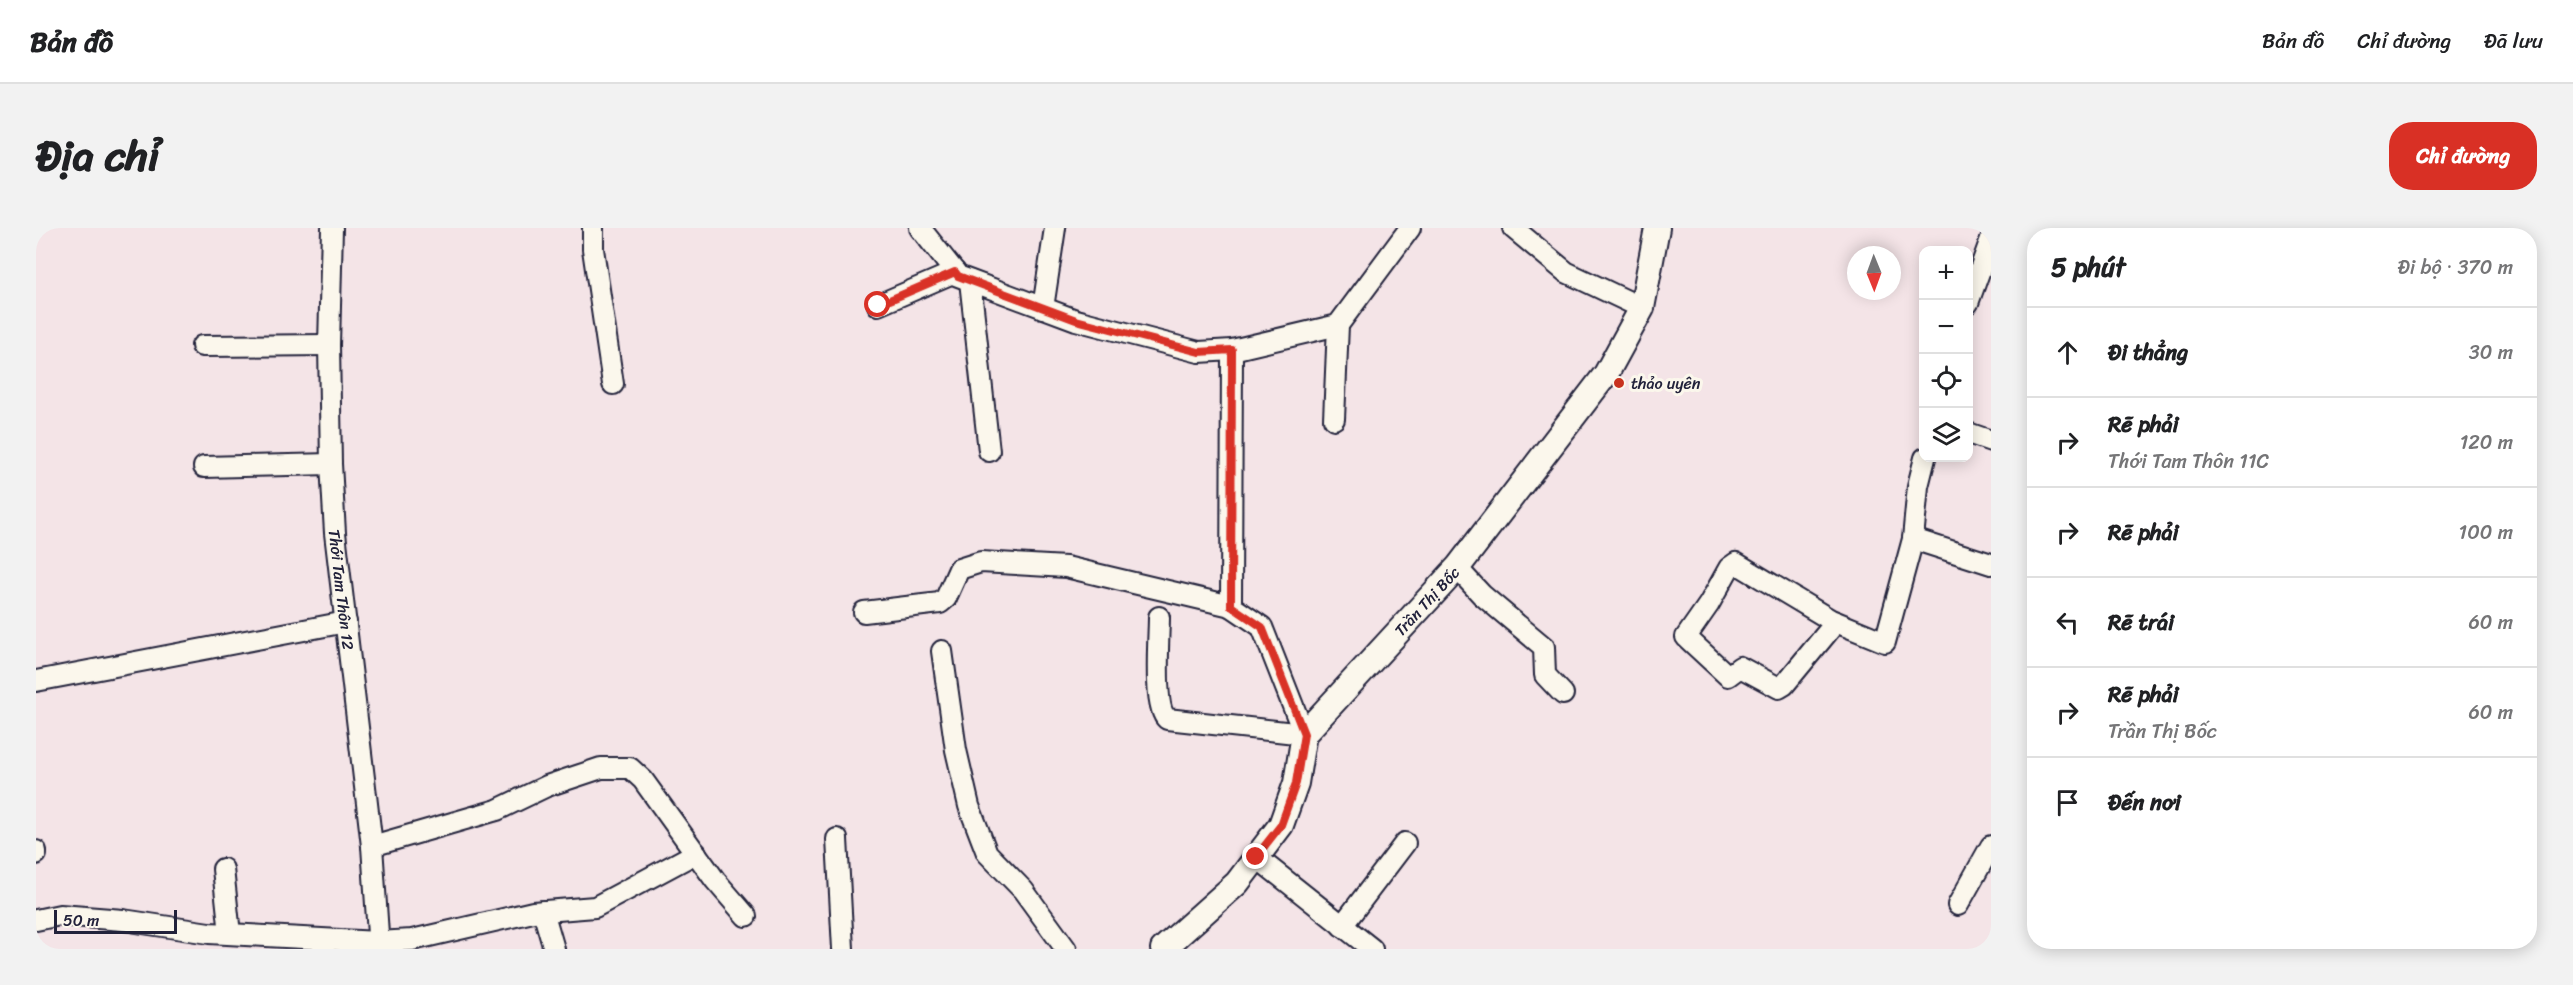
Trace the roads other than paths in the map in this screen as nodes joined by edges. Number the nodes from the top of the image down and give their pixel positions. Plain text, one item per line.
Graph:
1 (332, 228) edge
2 (593, 228) edge
3 (920, 228) edge
4 (1055, 228) edge
5 (1410, 228) edge
6 (1513, 228) edge
7 (1657, 228) edge
8 (1991, 239) edge
9 (963, 276) junction
10 (1969, 300) edge
11 (878, 305) dead end
12 (1043, 308) junction
13 (1642, 308) junction
14 (1338, 325) junction
15 (329, 345) junction
16 (202, 346) dead end
17 (1232, 350) junction
18 (613, 384) dead end
19 (1334, 419) dead end
20 (1973, 434) edge
21 (1991, 441) edge
22 (989, 451) dead end
23 (1924, 462) edge
24 (331, 464) junction
25 (204, 467) dead end
26 (1913, 539) junction
27 (1991, 564) edge
28 (1456, 568) junction
29 (1231, 606) junction
30 (864, 612) dead end
31 (1159, 617) dead end
32 (346, 622) junction
33 (1836, 622) junction
34 (942, 651) dead end
35 (36, 681) edge
36 (1563, 694) dead end
37 (1304, 734) junction
38 (837, 839) dead end
39 (1405, 843) dead end
40 (372, 846) junction
41 (1991, 846) edge
42 (696, 853) junction
43 (1256, 857) junction
44 (224, 869) dead end
45 (1958, 905) dead end
46 (543, 911) junction
47 (746, 916) dead end
48 (36, 920) edge
49 (1342, 926) junction
50 (230, 934) junction
51 (379, 945) edge
52 (554, 949) edge
53 (843, 949) edge
54 (1066, 949) edge
55 (1162, 949) edge
56 (1372, 949) edge

1 - 15 street, Thới Tam Thôn 12
2 - 18 street
3 - 9 street
4 - 12 street
5 - 14 street
6 - 13 street
7 - 13 street, Trần Thị Bốc
8 - 10 street
9 - 11 street
9 - 12 street
9 - 22 street
12 - 17 street
13 - 28 street, Trần Thị Bốc
14 - 17 street
14 - 19 street
15 - 16 street
15 - 24 street, Thới Tam Thôn 12
17 - 29 street
20 - 21 street
23 - 26 street
24 - 25 street
24 - 32 street, Thới Tam Thôn 12
26 - 27 street
26 - 33 street
28 - 36 street
28 - 37 street, Trần Thị Bốc
29 - 30 street
29 - 37 street
31 - 37 street
32 - 35 street
32 - 40 street, Thới Tam Thôn 12
33 - 33 street
34 - 54 street
37 - 43 street
38 - 53 street
39 - 49 street
40 - 42 street
40 - 51 street, Thới Tam Thôn 12
41 - 45 street
42 - 46 street
42 - 47 street
43 - 49 street
43 - 55 street
44 - 50 street
46 - 51 street
46 - 52 street
48 - 50 street
49 - 56 street
50 - 51 street

